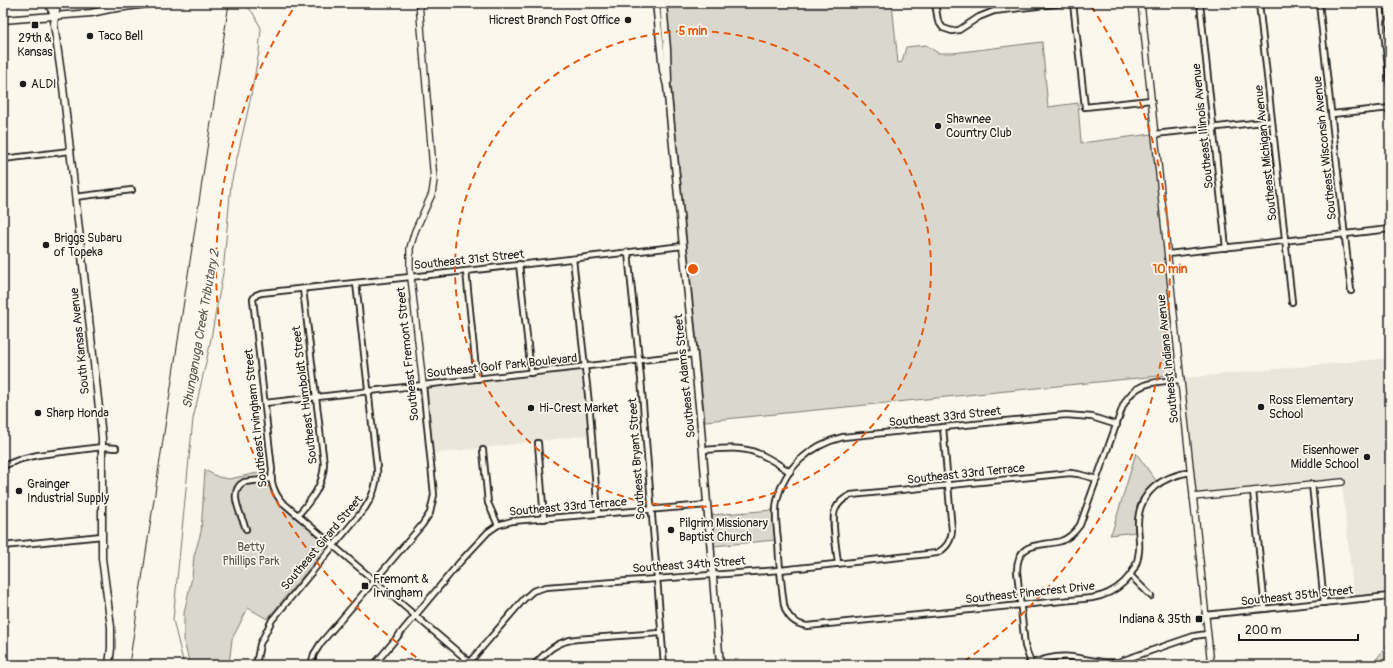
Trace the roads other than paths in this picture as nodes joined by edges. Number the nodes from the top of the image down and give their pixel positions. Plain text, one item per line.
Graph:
1 (50, 3) edge
2 (57, 3) edge
3 (154, 3) edge
4 (419, 3) edge
5 (656, 3) edge
6 (663, 3) edge
7 (935, 3) edge
8 (1005, 3) edge
9 (1064, 3) edge
10 (1073, 3) edge
11 (1141, 3) edge
12 (1200, 3) edge
13 (1259, 3) edge
14 (1320, 3) edge
15 (1381, 3) edge
16 (122, 5) edge
17 (1005, 9) junction
18 (55, 16) junction
19 (3, 20) edge
20 (667, 86) junction
21 (1390, 86) edge
22 (1151, 100) junction
23 (1390, 108) edge
24 (1332, 114) junction
25 (1272, 121) junction
26 (1214, 127) junction
27 (1155, 134) junction
28 (70, 151) junction
29 (3, 159) edge
30 (132, 190) dead end
31 (75, 197) junction
32 (1390, 229) edge
33 (1345, 235) junction
34 (1286, 241) junction
35 (683, 246) junction
36 (1226, 248) junction
37 (628, 253) junction
38 (1168, 254) junction
39 (573, 259) junction
40 (519, 264) junction
41 (466, 271) junction
42 (411, 276) junction
43 (356, 283) junction
44 (303, 289) junction
45 (1351, 291) dead end
46 (256, 295) joint
47 (1292, 302) dead end
48 (694, 354) junction
49 (639, 360) junction
50 (585, 367) junction
51 (531, 373) junction
52 (477, 379) junction
53 (1181, 380) junction
54 (423, 385) junction
55 (369, 391) junction
56 (316, 397) junction
57 (265, 402) junction
58 (1117, 425) junction
59 (943, 427) junction
60 (538, 443) dead end
61 (102, 447) junction
62 (116, 448) dead end
63 (483, 450) dead end
64 (703, 450) junction
65 (3, 466) edge
66 (790, 472) junction
67 (1190, 472) junction
68 (271, 478) junction
69 (1097, 479) junction
70 (1342, 482) dead end
71 (1312, 484) junction
72 (948, 485) junction
73 (1253, 491) junction
74 (1193, 497) junction
75 (707, 506) junction
76 (651, 510) junction
77 (598, 514) junction
78 (298, 515) junction
79 (544, 519) junction
80 (498, 525) junction
81 (246, 529) dead end
82 (102, 536) junction
83 (3, 546) edge
84 (333, 546) junction
85 (838, 564) junction
86 (780, 570) junction
87 (713, 575) junction
88 (1130, 576) junction
89 (656, 579) junction
90 (374, 581) junction
91 (1151, 596) dead end
92 (1390, 596) edge
93 (1324, 603) junction
94 (1021, 604) junction
95 (1266, 609) junction
96 (1205, 615) junction
97 (416, 616) junction
98 (792, 620) joint
99 (661, 633) junction
100 (1207, 634) junction
101 (1091, 662) edge
102 (470, 664) edge
103 (1029, 664) edge
104 (109, 665) edge
105 (256, 665) edge
106 (311, 665) edge
107 (374, 665) edge
108 (534, 665) edge
109 (664, 665) edge
110 (720, 665) edge
111 (1211, 665) edge

1 - 18 main road, South Kansas Avenue
2 - 18 main road, South Kansas Avenue
3 - 16 main road
4 - 42 street, Southeast Fremont Street
5 - 20 main road, Southeast Adams Street
6 - 20 main road, Southeast Adams Street
7 - 17 street
8 - 17 street
9 - 17 street
10 - 22 street
11 - 22 street, Southeast Indiana Avenue
12 - 26 street, Southeast Illinois Avenue
13 - 25 street, Southeast Michigan Avenue
14 - 24 street, Southeast Wisconsin Avenue
15 - 21 street
16 - 18 main road
18 - 19 main road
18 - 28 main road, South Kansas Avenue
20 - 35 main road, Southeast Adams Street
22 - 27 street, Southeast Indiana Avenue
23 - 24 street
24 - 33 street, Southeast Wisconsin Avenue
25 - 26 street
25 - 34 street, Southeast Michigan Avenue
26 - 27 street
26 - 36 street, Southeast Illinois Avenue
27 - 38 street, Southeast Indiana Avenue
28 - 29 street
28 - 31 main road, South Kansas Avenue
30 - 31 street
31 - 61 main road, South Kansas Avenue
32 - 33 street
33 - 34 street
33 - 45 street, Southeast Wisconsin Avenue
34 - 36 street
34 - 47 street, Southeast Michigan Avenue
35 - 37 street, Southeast 31st Street
35 - 48 main road, Southeast Adams Street
36 - 38 street
37 - 39 street, Southeast 31st Street
37 - 49 street, Southeast Bryant Street
38 - 53 street, Southeast Indiana Avenue
39 - 40 street, Southeast 31st Street
39 - 50 street
40 - 41 street, Southeast 31st Street
40 - 51 street
41 - 42 street, Southeast 31st Street
41 - 52 street
42 - 43 street, Southeast 31st Street
42 - 54 street, Southeast Fremont Street
43 - 44 street, Southeast 31st Street
43 - 55 street, Southeast Girard Street
44 - 46 street, Southeast 31st Street
44 - 56 street, Southeast Humboldt Street
46 - 57 street, Southeast Irvingham Street
48 - 49 street, Southeast Golf Park Boulevard
48 - 64 main road, Southeast Adams Street
49 - 50 street, Southeast Golf Park Boulevard
49 - 76 street, Southeast Bryant Street
50 - 51 street, Southeast Golf Park Boulevard
50 - 77 street
51 - 52 street, Southeast Golf Park Boulevard
52 - 54 street, Southeast Golf Park Boulevard
53 - 58 street
53 - 67 street, Southeast Indiana Avenue
54 - 55 street, Southeast Golf Park Boulevard
54 - 90 street, Southeast Fremont Street
55 - 56 street, Southeast Golf Park Boulevard
55 - 84 street, Southeast Girard Street
56 - 57 street, Southeast Golf Park Boulevard
56 - 78 street, Southeast Humboldt Street
57 - 68 street, Southeast Irvingham Street
58 - 59 street, Southeast 33rd Street
58 - 69 street
59 - 66 street, Southeast 33rd Street
59 - 72 street
60 - 79 street
61 - 62 street
61 - 65 street
61 - 82 main road, South Kansas Avenue
63 - 80 street
64 - 66 street
64 - 75 main road, Southeast Adams Street
66 - 86 street, Southeast 33rd Street
67 - 74 street, Southeast Indiana Avenue
67 - 88 street, Southeast Pinecrest Drive
68 - 78 street, Southeast Irvingham Street
68 - 81 street
69 - 72 street, Southeast 33rd Terrace
69 - 94 street
70 - 71 street
71 - 73 street
71 - 93 street
72 - 85 street, Southeast 33rd Terrace
72 - 85 street, Southeast 34th Street
73 - 74 street
73 - 95 street
74 - 96 street, Southeast Indiana Avenue
75 - 76 street, Southeast 33rd Terrace
75 - 87 main road, Southeast Adams Street
76 - 77 street, Southeast 33rd Terrace
76 - 89 street, Southeast Bryant Street
77 - 79 street, Southeast 33rd Terrace
78 - 84 street, Southeast Irvingham Street
79 - 80 street, Southeast 33rd Terrace
80 - 97 street, Southeast 33rd Terrace
82 - 83 street
82 - 104 main road, South Kansas Avenue
84 - 90 street, Southeast Irvingham Street
84 - 105 street, Southeast Girard Street
85 - 86 street, Southeast 34th Street
86 - 87 street, Southeast 34th Street
86 - 98 street, Southeast 33rd Street
87 - 89 street, Southeast 34th Street
87 - 110 main road, Southeast Adams Street
88 - 91 street
88 - 94 street, Southeast Pinecrest Drive
89 - 99 street, Southeast Bryant Street
89 - 102 street, Southeast 34th Street
90 - 97 street, Southeast Irvingham Street
90 - 106 street, Southeast Fremont Street
92 - 93 street, Southeast 35th Street
93 - 95 street, Southeast 35th Street
94 - 98 street, Southeast Pinecrest Drive
94 - 103 street
95 - 96 street, Southeast 35th Street
96 - 100 street, Southeast Indiana Avenue
97 - 102 street, Southeast Irvingham Street
97 - 107 street, Southeast 33rd Terrace
99 - 108 street
99 - 109 street, Southeast Bryant Street
100 - 101 street
100 - 111 street, Southeast Indiana Avenue
101 - 103 street

